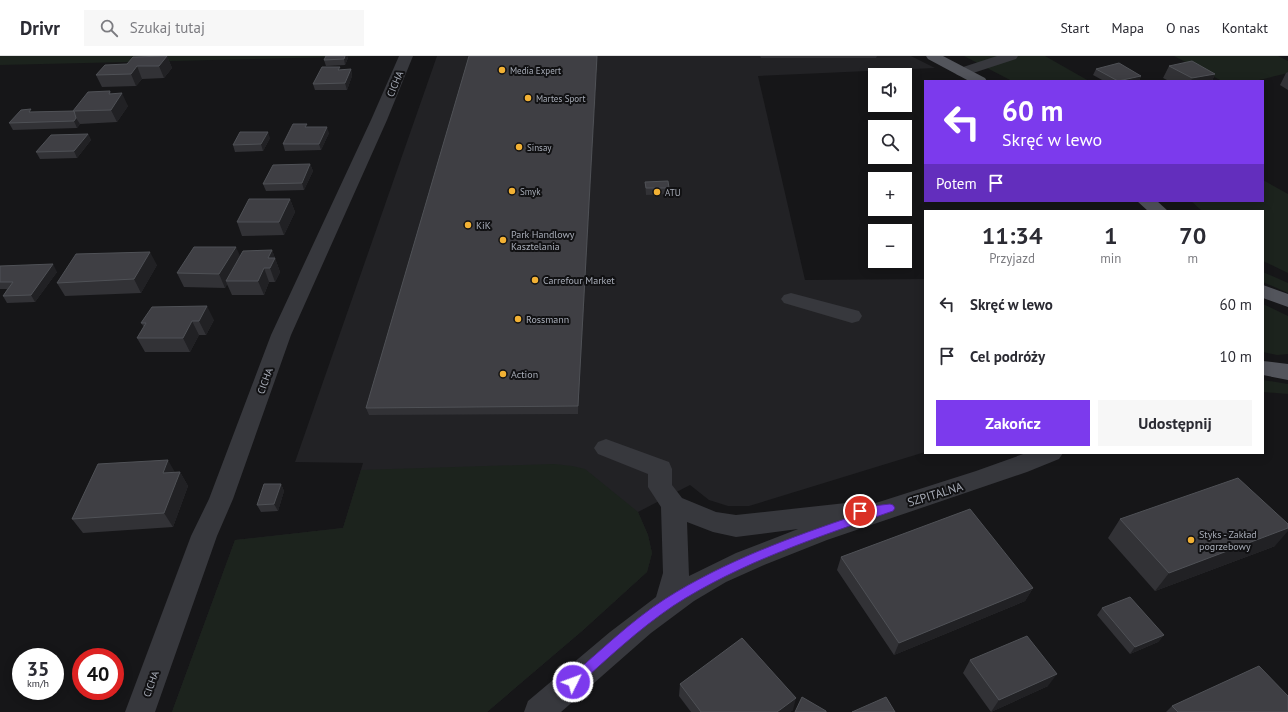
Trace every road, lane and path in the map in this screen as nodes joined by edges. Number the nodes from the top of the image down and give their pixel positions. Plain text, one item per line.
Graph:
1 (406, 56) edge
2 (933, 56) edge
3 (1011, 56) edge
4 (962, 72) junction
5 (978, 80) edge
6 (1264, 291) edge
7 (791, 299) dead end
8 (1288, 301) edge
9 (852, 316) dead end
10 (1264, 368) edge
11 (1288, 372) edge
12 (606, 448) dead end
13 (1048, 454) edge
14 (673, 506) junction
15 (890, 508) junction
16 (668, 603) junction
17 (140, 712) edge
18 (539, 712) edge

1 - 17 street, CICHA
2 - 4 main road
3 - 4 street
4 - 5 main road
6 - 8 main road
7 - 9 street
10 - 11 main road
12 - 14 street
13 - 15 street, SZPITALNA
14 - 15 street
14 - 16 street
15 - 16 street, SZPITALNA
16 - 18 street, SZPITALNA

